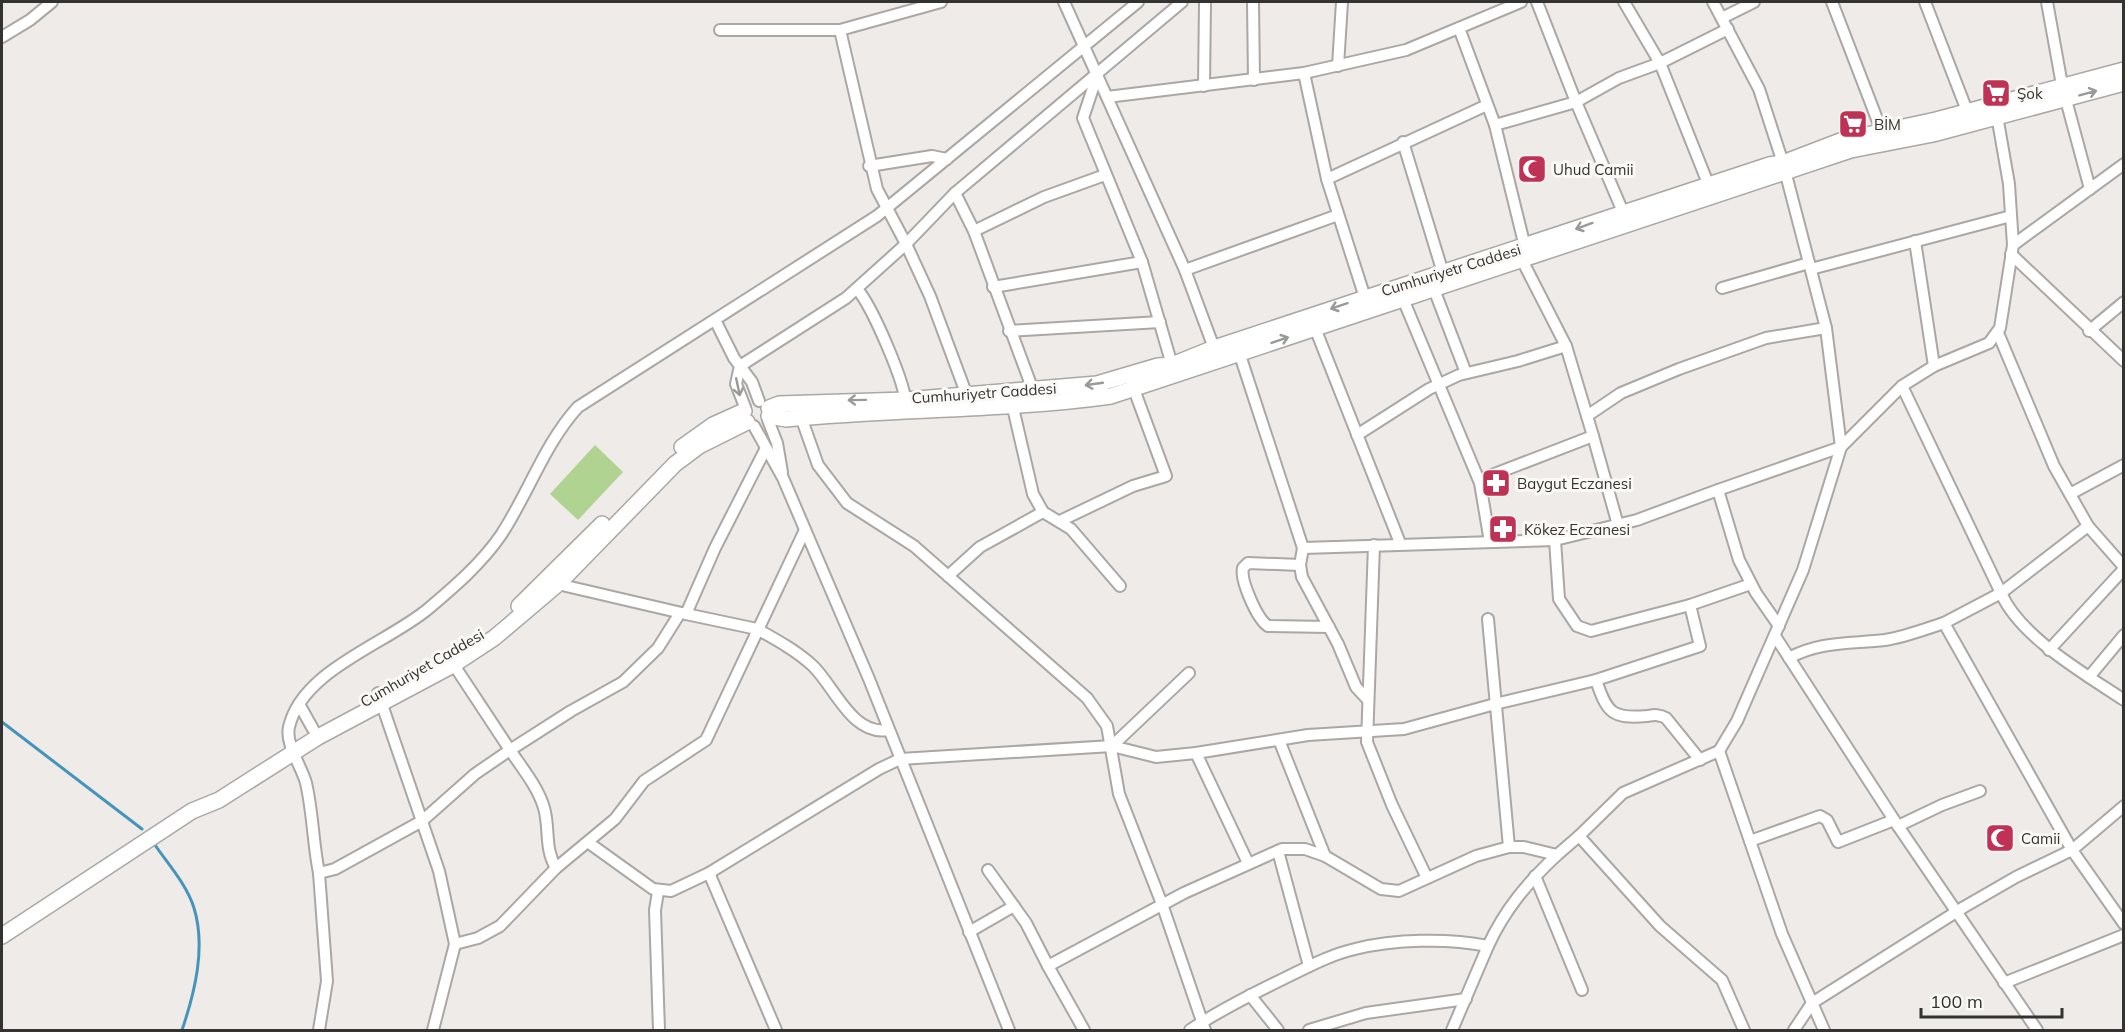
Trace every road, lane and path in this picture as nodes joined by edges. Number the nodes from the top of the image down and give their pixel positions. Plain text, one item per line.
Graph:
1 (52, 2) edge
2 (941, 2) edge
3 (1064, 2) edge
4 (1138, 2) edge
5 (1182, 2) edge
6 (1205, 2) edge
7 (1253, 2) edge
8 (1342, 2) edge
9 (1521, 2) edge
10 (1537, 2) edge
11 (1624, 2) edge
12 (1713, 2) edge
13 (1754, 2) edge
14 (1832, 2) edge
15 (1926, 2) edge
16 (1930, 2) edge
17 (2047, 2) edge
18 (1722, 18) junction
19 (1459, 28) junction
20 (1728, 29) junction
21 (720, 30) dead end
22 (840, 30) junction
23 (2, 37) edge
24 (1084, 45) junction
25 (1660, 63) junction
26 (1338, 66) junction
27 (2124, 70) edge
28 (1304, 74) junction
29 (1097, 75) junction
30 (1254, 80) junction
31 (2124, 83) edge
32 (1203, 86) junction
33 (2064, 92) junction
34 (1107, 97) junction
35 (1576, 102) junction
36 (1487, 105) junction
37 (1996, 110) junction
38 (1970, 118) junction
39 (1495, 125) junction
40 (1882, 132) junction
41 (1403, 142) junction
42 (947, 159) junction
43 (2124, 164) edge
44 (869, 166) junction
45 (1784, 168) junction
46 (1105, 175) junction
47 (1327, 179) junction
48 (1709, 186) junction
49 (2090, 189) junction
50 (955, 193) junction
51 (886, 209) junction
52 (1623, 212) junction
53 (1338, 214) junction
54 (2011, 216) junction
55 (974, 231) junction
56 (1915, 241) junction
57 (906, 244) junction
58 (2012, 250) junction
59 (1523, 254) junction
60 (1142, 261) junction
61 (1810, 266) junction
62 (1185, 270) junction
63 (1435, 280) junction
64 (993, 287) junction
65 (1722, 288) dead end
66 (856, 289) junction
67 (1403, 299) junction
68 (2124, 302) edge
69 (1366, 304) junction
70 (715, 320) junction
71 (1160, 322) junction
72 (1315, 328) junction
73 (1826, 328) junction
74 (1010, 331) junction
75 (2090, 331) junction
76 (1998, 333) junction
77 (1566, 346) junction
78 (1214, 348) junction
79 (1238, 348) junction
80 (2124, 361) edge
81 (1172, 365) junction
82 (740, 366) junction
83 (1934, 366) junction
84 (1466, 373) junction
85 (1131, 382) junction
86 (1440, 383) junction
87 (1902, 386) junction
88 (1009, 390) junction
89 (1033, 390) junction
90 (966, 393) junction
91 (906, 405) junction
92 (1038, 405) junction
93 (1013, 406) junction
94 (766, 411) junction
95 (747, 416) junction
96 (1587, 416) junction
97 (801, 417) junction
98 (1357, 435) junction
99 (1593, 436) junction
100 (1841, 447) junction
101 (765, 450) junction
102 (2124, 465) edge
103 (783, 478) junction
104 (1479, 480) junction
105 (1718, 490) junction
106 (2070, 494) junction
107 (1043, 512) junction
108 (1060, 521) junction
109 (1618, 525) junction
110 (2088, 526) junction
111 (805, 530) junction
112 (1555, 540) junction
113 (1490, 542) junction
114 (1400, 543) junction
115 (1374, 545) junction
116 (1303, 548) junction
117 (1300, 565) junction
118 (2124, 568) edge
119 (948, 576) junction
120 (555, 579) junction
121 (1751, 584) junction
122 (1120, 586) dead end
123 (2001, 593) junction
124 (1690, 605) junction
125 (683, 614) junction
126 (1488, 619) dead end
127 (1944, 623) junction
128 (1329, 627) junction
129 (757, 630) junction
130 (1777, 631) junction
131 (2124, 635) edge
132 (2049, 650) junction
133 (1789, 658) junction
134 (451, 660) junction
135 (1189, 673) dead end
136 (2089, 677) junction
137 (1596, 680) junction
138 (380, 698) junction
139 (1368, 700) junction
140 (2124, 700) edge
141 (299, 704) junction
142 (1495, 704) junction
143 (313, 729) junction
144 (888, 730) junction
145 (1367, 734) junction
146 (1279, 740) junction
147 (1112, 746) junction
148 (293, 747) junction
149 (510, 750) junction
150 (1719, 751) junction
151 (1196, 753) junction
152 (900, 759) junction
153 (1700, 760) junction
154 (1980, 791) dead end
155 (2124, 806) edge
156 (422, 821) junction
157 (1896, 823) junction
158 (1579, 836) junction
159 (1750, 841) junction
160 (589, 843) junction
161 (1509, 847) junction
162 (2072, 850) junction
163 (1278, 851) junction
164 (1557, 855) junction
165 (1325, 856) junction
166 (1248, 863) junction
167 (556, 867) junction
168 (988, 870) dead end
169 (319, 873) junction
170 (710, 873) junction
171 (1535, 876) junction
172 (1427, 878) junction
173 (658, 891) junction
174 (1162, 904) junction
175 (1014, 906) junction
176 (1957, 911) junction
177 (2124, 924) edge
178 (969, 932) junction
179 (2124, 935) edge
180 (2, 936) edge
181 (455, 944) junction
182 (1488, 945) junction
183 (1048, 966) junction
184 (1309, 966) junction
185 (2004, 984) junction
186 (1582, 990) dead end
187 (1250, 995) junction
188 (1466, 999) junction
189 (1812, 1003) junction
190 (1203, 1027) edge
191 (319, 1030) edge
192 (433, 1030) edge
193 (660, 1030) edge
194 (776, 1030) edge
195 (1009, 1030) edge
196 (1083, 1030) edge
197 (1190, 1030) edge
198 (1278, 1030) edge
199 (1309, 1030) edge
200 (1452, 1030) edge
201 (1744, 1030) edge
202 (1794, 1030) edge
203 (1824, 1030) edge
204 (2037, 1030) edge

1 - 23 street
2 - 22 street
3 - 24 street
4 - 24 street
5 - 29 street
6 - 32 street
7 - 30 street
8 - 26 street
9 - 19 street
10 - 35 street
11 - 25 street
12 - 18 street
13 - 18 street
14 - 40 street
15 - 16 street
15 - 38 street
17 - 33 street
18 - 20 street
19 - 26 street
19 - 36 street
20 - 25 street
20 - 45 street
21 - 22 street
22 - 44 street
24 - 29 street
24 - 42 street
25 - 35 street
25 - 48 street
26 - 28 street
27 - 33 main road
28 - 30 street
28 - 47 street
29 - 34 street
29 - 46 street
29 - 50 street
30 - 32 street
33 -> 31 main road
32 - 34 street
33 - 37 main road
33 - 49 street
34 - 62 street
35 - 39 street
35 - 52 street
36 - 39 street
36 - 41 street
37 - 38 main road
37 - 54 street
38 - 40 main road, Cumhuriyetr Caddesi
38 - 45 main road
39 - 59 street
40 - 45 main road, Cumhuriyetr Caddesi
41 - 47 street
41 - 63 street
42 - 44 street
42 - 51 street
43 - 49 street
44 - 51 street
45 - 48 main road, Cumhuriyetr Caddesi
45 - 59 main road
45 - 61 street
46 - 55 street
46 - 60 street
47 - 53 street
48 - 52 main road, Cumhuriyetr Caddesi
49 - 58 street
50 - 55 street
50 - 57 street
51 - 57 street
51 - 70 street
52 -> 59 main road, Cumhuriyetr Caddesi
53 - 62 street
53 - 69 street
54 - 56 street
54 - 58 street
55 - 64 street
56 - 61 street
56 - 83 street
57 - 66 street
57 - 90 street
58 - 75 street
58 - 76 street
59 - 63 main road
59 - 77 street
60 - 64 street
60 - 71 street
61 - 65 street
61 - 73 street
62 - 78 street
63 - 67 main road
63 - 69 main road, Cumhuriyetr Caddesi
63 - 84 street
64 - 74 street
66 - 82 street
66 - 91 street
67 - 69 main road
67 - 86 street
68 - 75 street
69 - 72 main road
69 -> 79 main road, Cumhuriyetr Caddesi
70 - 82 street
70 - 141 street
71 - 74 street
71 - 81 street
79 -> 72 main road
72 - 98 street
73 - 96 street
73 - 100 street
74 - 89 street
75 - 80 street
76 - 83 street
76 - 106 street
77 - 84 street
77 - 96 street
78 - 79 main road, Cumhuriyetr Caddesi
78 - 81 main road, Cumhuriyetr Caddesi
79 - 85 main road
79 - 116 street
81 - 85 main road, Cumhuriyetr Caddesi
82 - 94 street
82 -> 95 street
83 - 87 street
84 - 86 street
85 -> 89 main road, Cumhuriyetr Caddesi
85 - 92 main road
85 - 108 street
86 - 98 street
86 - 104 street
87 - 100 street
87 - 123 street
88 - 89 main road, Cumhuriyetr Caddesi
88 - 90 main road, Cumhuriyetr Caddesi
88 - 93 street
89 - 92 street
90 - 91 main road, Cumhuriyetr Caddesi
91 - 93 main road
91 -> 94 main road, Cumhuriyetr Caddesi
91 - 97 main road
92 - 93 main road
93 - 107 street
94 - 95 street
94 - 95 street
94 - 97 main road
94 - 103 street
95 - 101 street
95 - 120 main road, Cumhuriyet Caddesi
96 - 99 street
97 - 119 street
98 - 114 street
99 - 104 street
99 - 109 street
100 - 105 street
100 - 130 street
101 - 103 street
101 - 125 street
102 - 106 street
103 - 111 street
104 - 113 street
105 - 109 street
105 - 121 street
106 - 110 street
107 - 108 street
107 - 119 street
108 - 122 street
109 - 112 street
110 - 118 street
110 - 123 street
111 - 129 street
111 - 144 street
112 - 113 street
112 - 124 street
113 - 114 street
114 - 115 street
115 - 116 street
115 - 139 street
116 - 117 street
117 - 128 street
117 - 128 street
118 - 132 street
119 - 147 street
120 - 125 street
120 - 134 main road, Cumhuriyet Caddesi
121 - 124 street
121 - 130 street
123 - 127 street
123 - 132 street
124 - 137 street
125 - 129 street
125 - 149 street
126 - 142 street
127 - 133 street
127 - 162 street
128 - 139 street
129 - 144 street
129 - 160 street
130 - 133 street
130 - 150 street
131 - 136 street
132 - 136 street
133 - 157 street
134 - 138 main road, Cumhuriyet Caddesi
134 - 149 street
135 - 147 street
136 - 140 street
137 - 142 street
137 - 153 street
138 - 143 main road, Cumhuriyet Caddesi
138 - 148 main road, Cumhuriyet Caddesi
138 - 156 street
139 - 145 street
141 - 143 street
141 - 148 street
142 - 145 street
142 - 161 street
143 - 148 main road, Cumhuriyet Caddesi
144 - 152 street
145 - 146 street
145 - 172 street
146 - 151 street
146 - 165 street
147 - 151 street
147 - 152 street
147 - 174 street
148 - 169 street
148 - 180 main road, Cumhuriyet Caddesi
149 - 156 street
149 - 167 street
150 - 153 street
150 - 159 street
151 - 166 street
152 - 170 street
152 - 178 street
153 - 158 street
154 - 157 street
155 - 162 street
156 - 169 street
156 - 181 street
157 - 159 street
157 - 176 street
158 - 164 street
158 - 201 street
159 - 189 street
160 - 167 street
160 - 173 street
161 - 164 street
161 - 172 street
162 - 176 street
162 - 177 street
163 - 165 street
163 - 166 street
163 - 184 street
164 - 171 street
165 - 172 street
166 - 174 street
167 - 181 street
168 - 175 street
169 - 191 street
170 - 173 street
170 - 194 street
171 - 182 street
171 - 186 street
173 - 193 street
174 - 183 street
174 - 190 street
175 - 178 street
175 - 183 street
176 - 185 street
176 - 189 street
178 - 195 street
179 - 185 street
181 - 192 street
182 - 184 street
182 - 188 street
183 - 196 street
184 - 187 street
185 - 204 street
187 - 190 street
187 - 198 street
188 - 199 street
188 - 200 street
189 - 202 street
189 - 203 street
190 - 197 street

